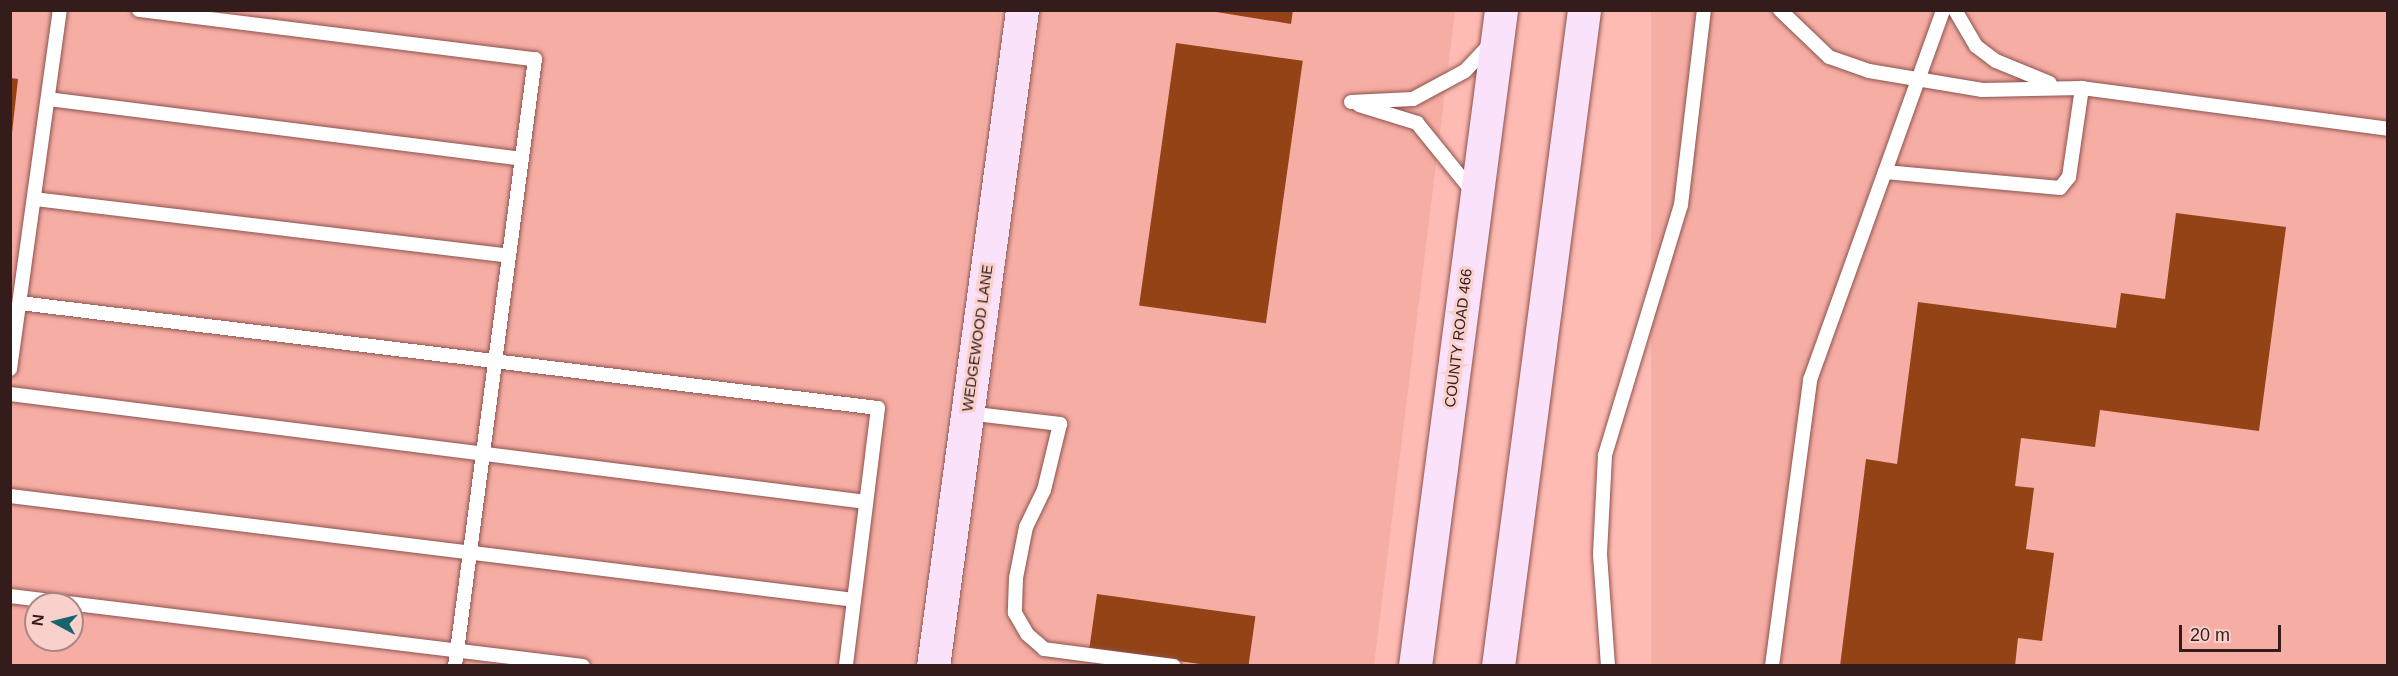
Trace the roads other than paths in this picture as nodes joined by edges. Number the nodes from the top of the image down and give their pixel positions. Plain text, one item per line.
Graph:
1 (60, 10) edge
2 (139, 10) edge
3 (1022, 10) edge
4 (1584, 10) edge
5 (1704, 10) edge
6 (1780, 10) edge
7 (1942, 10) edge
8 (1955, 10) edge
9 (1499, 23) edge
10 (1918, 79) junction
11 (2055, 85) junction
12 (2082, 88) junction
13 (48, 99) junction
14 (2388, 129) edge
15 (521, 159) junction
16 (1885, 172) junction
17 (1476, 197) junction
18 (34, 199) junction
19 (509, 256) junction
20 (20, 303) junction
21 (496, 358) junction
22 (10, 369) edge
23 (10, 394) edge
24 (967, 413) junction
25 (483, 450) junction
26 (10, 496) edge
27 (866, 502) junction
28 (470, 551) junction
29 (10, 596) edge
30 (854, 600) junction
31 (457, 649) junction
32 (455, 666) edge
33 (583, 666) edge
34 (846, 666) edge
35 (933, 666) edge
36 (1174, 666) edge
37 (1415, 666) edge
38 (1498, 666) edge
39 (1608, 666) edge
40 (1772, 666) edge

1 - 13 lane
2 - 15 lane
3 - 24 main road, WEDGEWOOD LANE
4 - 38 main road
5 - 39 lane
6 - 10 lane
7 - 10 lane
8 - 11 lane
9 - 17 main road, COUNTY ROAD 466
9 - 17 lane
10 - 11 lane
10 - 16 lane
11 - 12 lane
12 - 14 lane
12 - 16 lane
13 - 15 lane
13 - 18 lane
15 - 19 lane
16 - 40 lane
17 - 37 main road, COUNTY ROAD 466
18 - 19 lane
18 - 20 lane
19 - 21 lane
20 - 21 lane
20 - 22 lane
21 - 25 lane
21 - 27 lane
23 - 25 lane
24 - 35 main road, WEDGEWOOD LANE
24 - 36 lane
25 - 27 lane
25 - 28 lane
26 - 28 lane
27 - 30 lane
28 - 30 lane
28 - 31 lane
29 - 31 lane
30 - 34 lane
31 - 32 lane
31 - 33 lane

